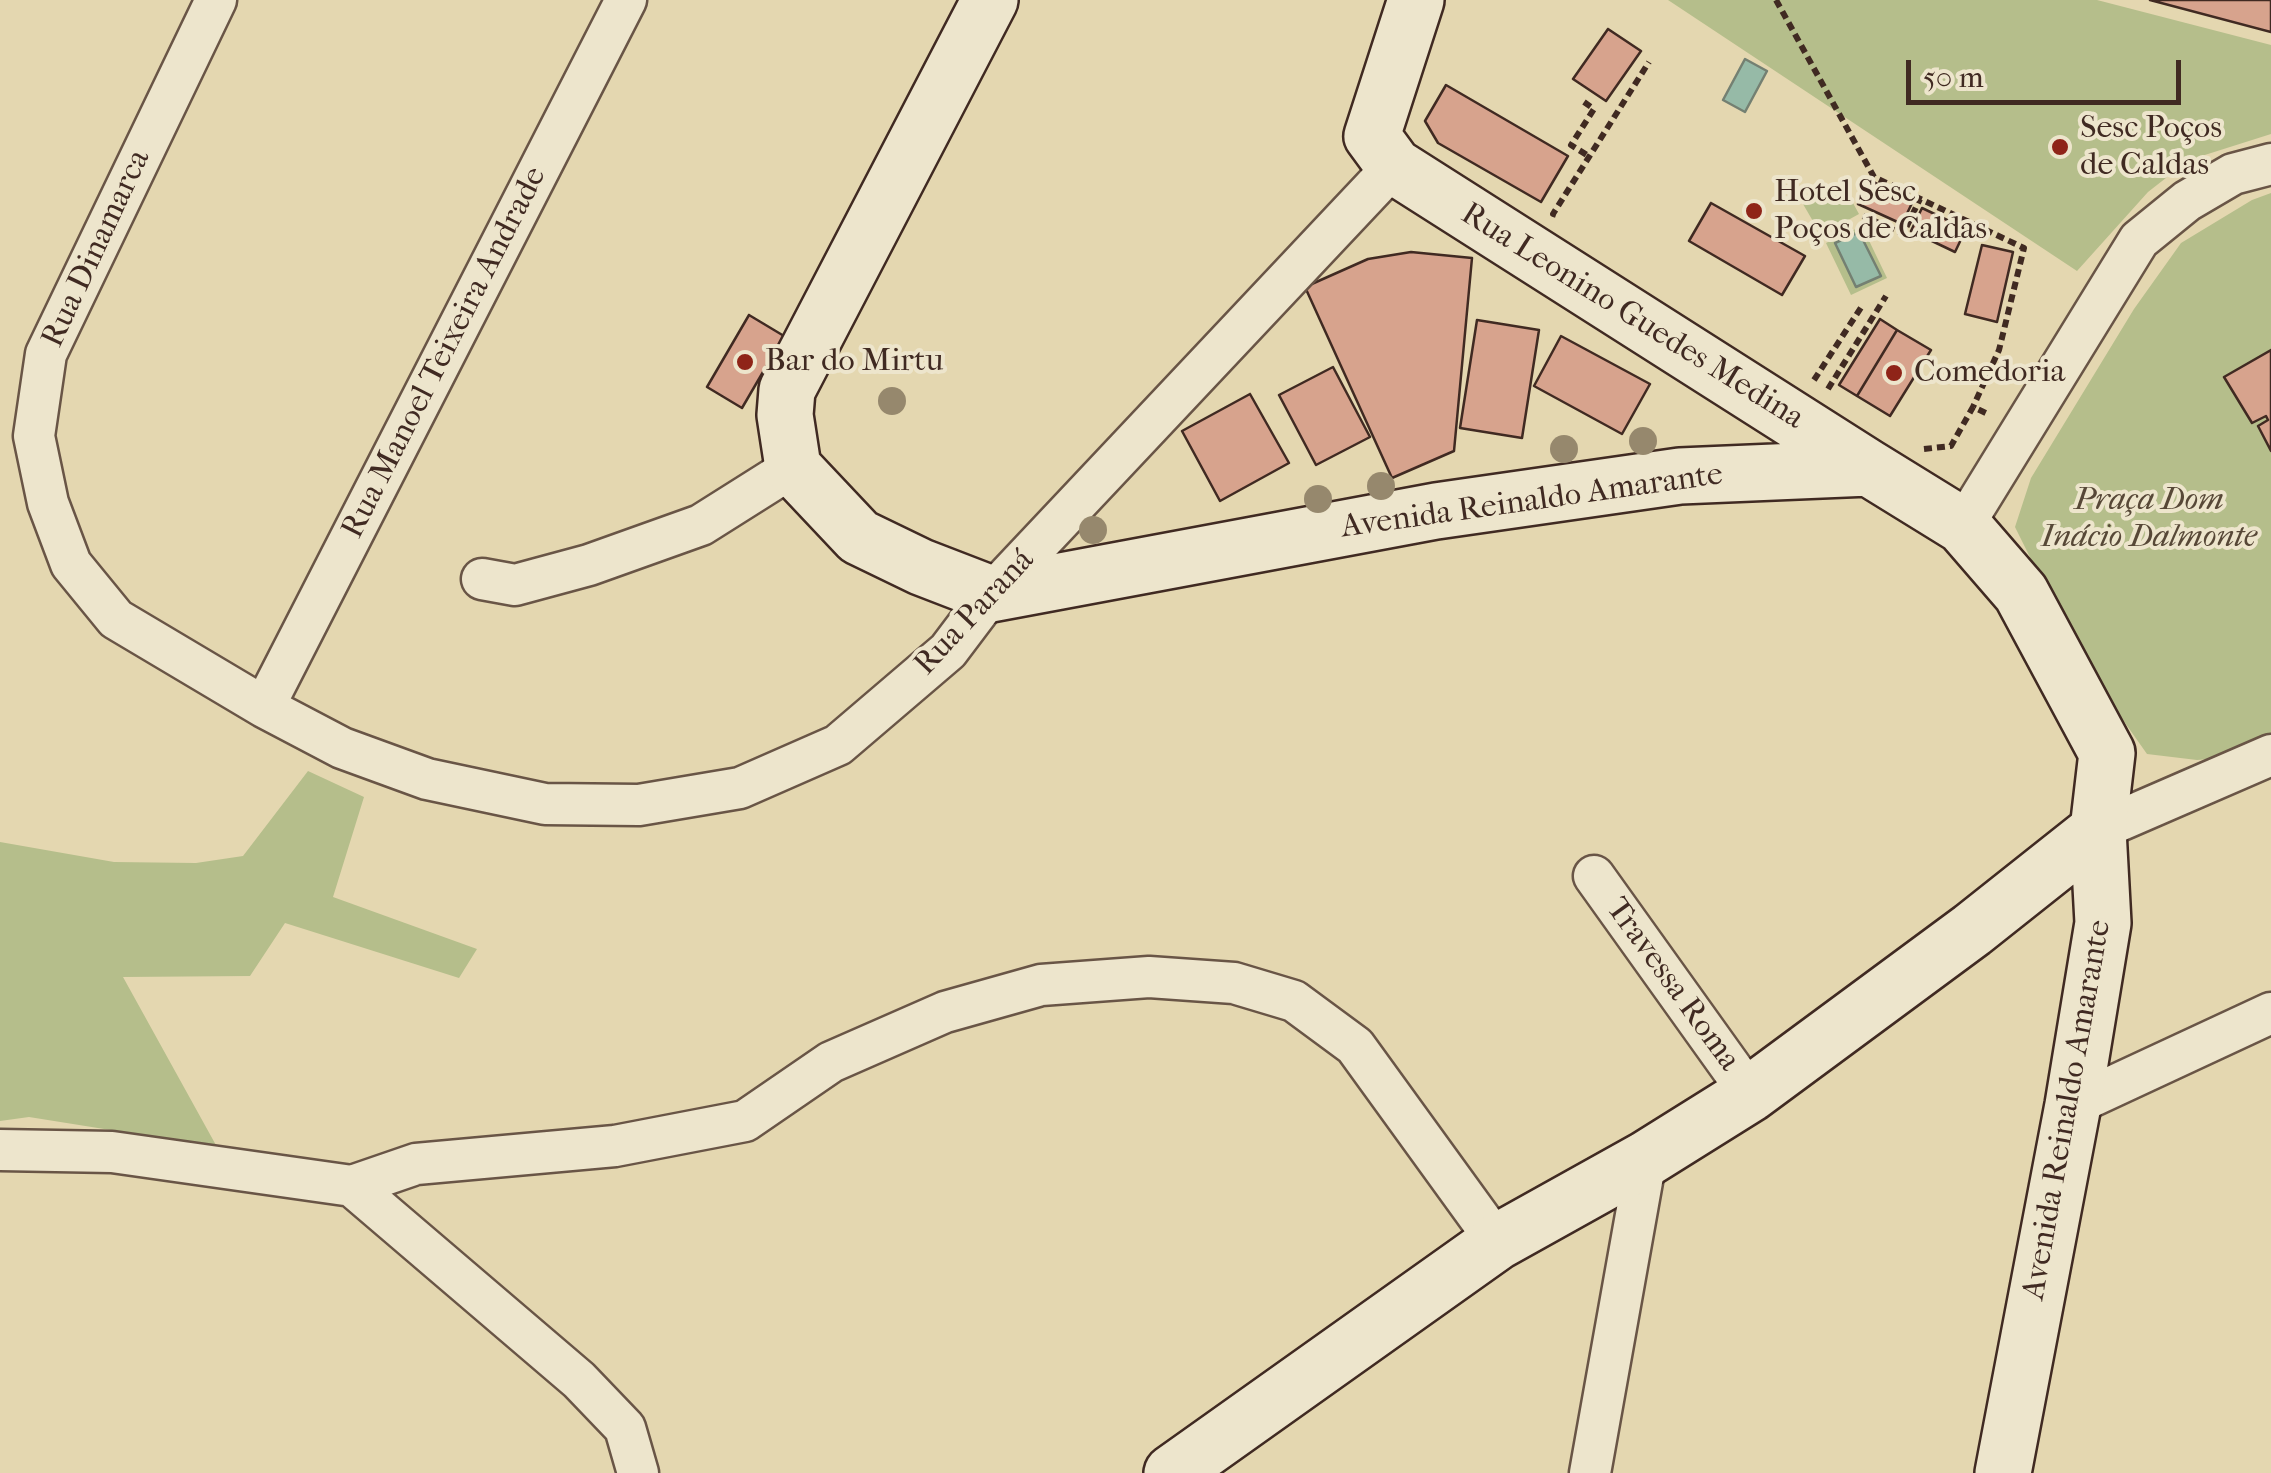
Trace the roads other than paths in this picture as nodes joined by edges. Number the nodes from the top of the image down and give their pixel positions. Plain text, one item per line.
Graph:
1 (216, 0) edge
2 (626, 0) edge
3 (990, 0) edge
4 (1416, 0) edge
5 (2271, 164) edge
6 (1394, 166) junction
7 (794, 467) junction
8 (1869, 468) junction
9 (1964, 526) junction
10 (482, 579) dead end
11 (991, 594) junction
12 (264, 707) junction
13 (2271, 754) edge
14 (2098, 830) junction
15 (1594, 876) dead end
16 (2271, 1012) edge
17 (1750, 1094) junction
18 (2073, 1104) junction
19 (0, 1150) edge
20 (1646, 1159) junction
21 (352, 1186) junction
22 (1497, 1242) junction
23 (1214, 1456) edge
24 (638, 1473) edge
25 (1172, 1473) edge
26 (1590, 1473) edge
27 (2002, 1473) edge

1 - 12 street, Rua Dinamarca
2 - 12 street, Rua Manoel Teixeira Andrade
3 - 7 street
4 - 6 street
5 - 9 street
6 - 8 street, Rua Leonino Guedes Medina
6 - 11 street, Rua Paraná
7 - 10 street
7 - 11 street
8 - 9 street, Avenida Reinaldo Amarante
8 - 11 street, Avenida Reinaldo Amarante
9 - 14 street, Avenida Reinaldo Amarante
11 - 12 street, Rua Paraná
13 - 14 street
14 - 17 street
14 - 18 street, Avenida Reinaldo Amarante
15 - 17 street, Travessa Roma
16 - 18 street
17 - 20 street
18 - 27 street, Avenida Reinaldo Amarante
19 - 21 street
20 - 22 street
20 - 26 street
21 - 22 street
21 - 24 street
22 - 23 street
23 - 25 street

